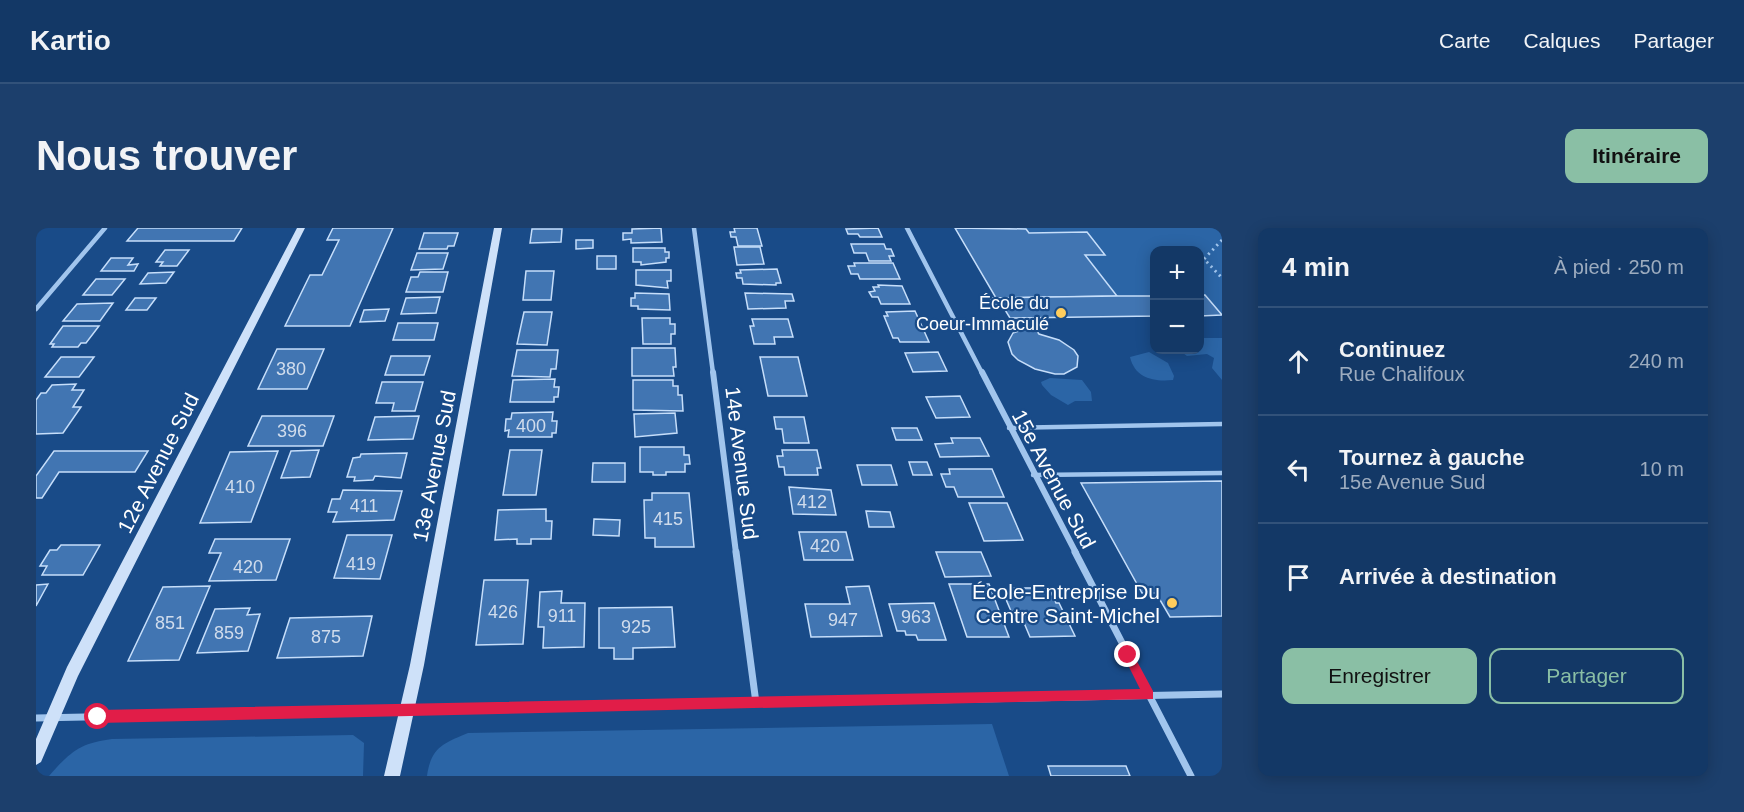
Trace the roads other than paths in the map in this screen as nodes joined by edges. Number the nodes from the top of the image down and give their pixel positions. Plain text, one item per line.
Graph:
1 (105, 228) edge
2 (301, 228) edge
3 (498, 228) edge
4 (694, 228) edge
5 (907, 228) edge
6 (36, 309) edge
7 (1222, 424) edge
8 (1009, 428) junction
9 (1222, 473) edge
10 (1033, 474) junction
11 (1222, 694) edge
12 (1149, 695) junction
13 (756, 703) junction
14 (406, 710) junction
15 (36, 718) edge
16 (52, 718) junction
17 (36, 757) edge
18 (392, 776) edge
19 (1191, 776) edge

1 - 6 street
2 - 16 main road, 12e Avenue Sud
3 - 14 main road, 13e Avenue Sud
4 - 13 street, 14e Avenue Sud
5 - 8 street, 15e Avenue Sud
7 - 8 lane
8 - 10 street, 15e Avenue Sud
9 - 10 lane
10 - 12 street, 15e Avenue Sud
11 - 12 street
12 - 13 street
12 - 19 street, 15e Avenue Sud
13 - 14 street
14 - 16 street
14 - 18 main road, 13e Avenue Sud
15 - 16 street
16 - 17 main road, 12e Avenue Sud

